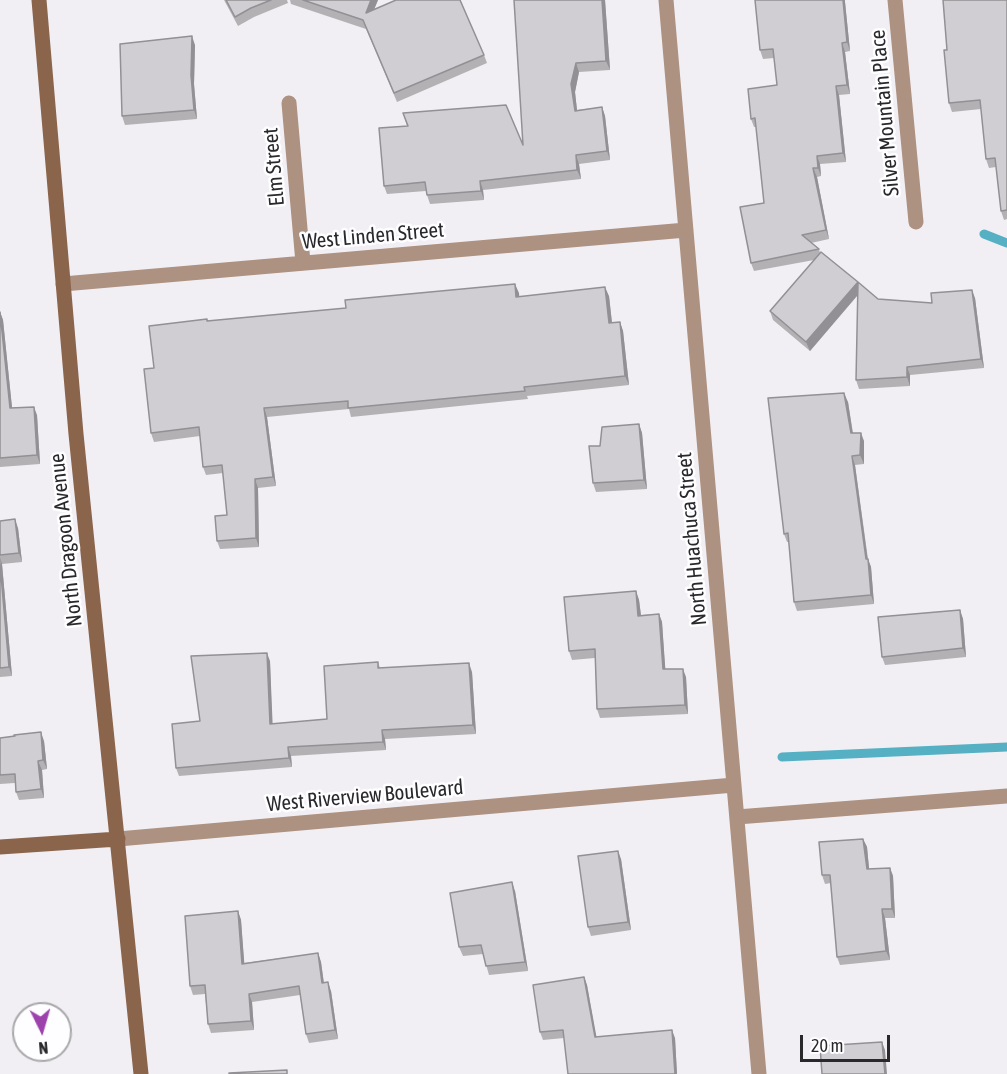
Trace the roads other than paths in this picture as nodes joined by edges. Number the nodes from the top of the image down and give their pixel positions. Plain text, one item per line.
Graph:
1 (39, 0) edge
2 (666, 0) edge
3 (896, 0) edge
4 (289, 103) dead end
5 (916, 222) dead end
6 (686, 230) junction
7 (303, 263) junction
8 (63, 284) junction
9 (734, 785) junction
10 (1007, 796) edge
11 (737, 817) junction
12 (118, 839) junction
13 (0, 847) edge
14 (141, 1074) edge
15 (759, 1074) edge

1 - 8 street, North Dragoon Avenue
2 - 6 street, North Huachuca Street
3 - 5 street, Silver Mountain Place
4 - 7 street, Elm Street
6 - 7 street, West Linden Street
6 - 9 street, North Huachuca Street
7 - 8 street, West Linden Street
8 - 12 street, North Dragoon Avenue
9 - 11 street, North Huachuca Street
9 - 12 street, West Riverview Boulevard
10 - 11 street
11 - 15 street, North Huachuca Street
12 - 13 street, West Riverview Boulevard
12 - 14 street, North Dragoon Avenue

